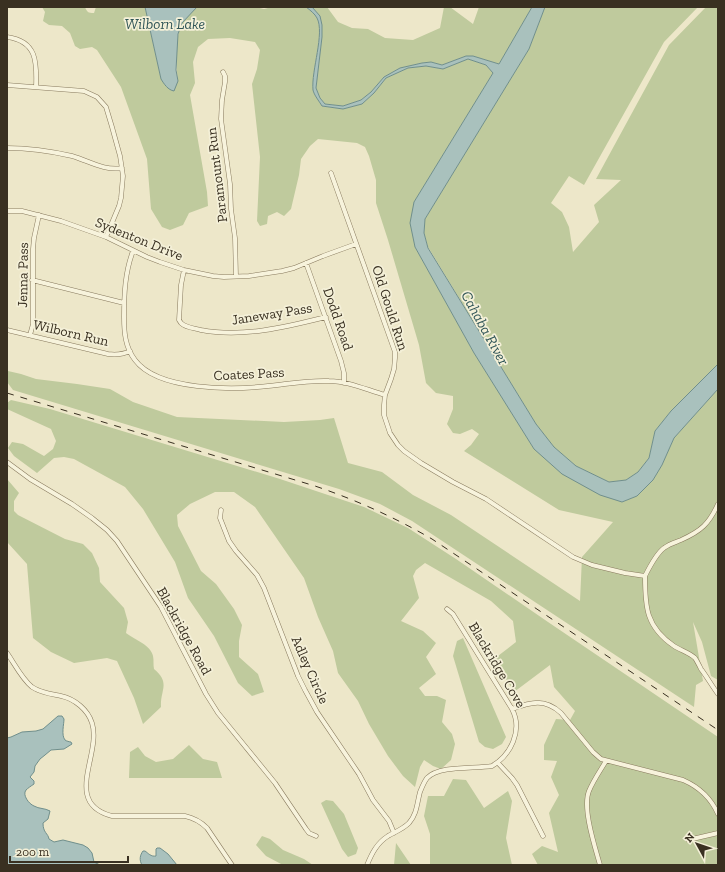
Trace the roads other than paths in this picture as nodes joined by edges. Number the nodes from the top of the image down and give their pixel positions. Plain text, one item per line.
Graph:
1 (7, 37) edge
2 (223, 72) dead end
3 (7, 85) edge
4 (36, 87) junction
5 (7, 148) edge
6 (122, 168) junction
7 (331, 173) dead end
8 (7, 212) edge
9 (40, 215) junction
10 (106, 237) junction
11 (356, 244) junction
12 (133, 251) junction
13 (306, 263) junction
14 (184, 270) junction
15 (236, 276) junction
16 (32, 280) junction
17 (124, 303) junction
18 (326, 317) junction
19 (7, 330) edge
20 (30, 335) junction
21 (130, 351) junction
22 (344, 383) junction
23 (385, 395) junction
24 (7, 462) edge
25 (718, 504) edge
26 (221, 510) dead end
27 (645, 576) junction
28 (447, 609) dead end
29 (7, 653) edge
30 (718, 694) edge
31 (512, 709) junction
32 (606, 761) junction
33 (498, 763) junction
34 (718, 814) edge
35 (394, 833) junction
36 (718, 833) edge
37 (316, 836) dead end
38 (543, 836) dead end
39 (688, 840) dead end
40 (232, 865) edge
41 (367, 865) edge
42 (600, 865) edge

1 - 4 street
2 - 15 street, Paramount Run
3 - 4 street
4 - 6 street
5 - 6 street
6 - 10 street
7 - 11 street, Old Gould Run
8 - 9 street, Sydenton Drive
9 - 10 street, Sydenton Drive
9 - 16 street, Jenna Pass
10 - 12 street, Sydenton Drive
11 - 13 street, Sydenton Drive
11 - 23 street, Old Gould Run
12 - 14 street, Sydenton Drive
12 - 17 street, Coates Pass
13 - 15 street, Sydenton Drive
13 - 18 street, Dodd Road
14 - 15 street, Sydenton Drive
14 - 18 street, Janeway Pass
16 - 17 street
16 - 20 street, Jenna Pass
17 - 21 street, Coates Pass
18 - 22 street, Dodd Road
19 - 20 street, Wilborn Run
20 - 21 street, Wilborn Run
21 - 22 street, Coates Pass
22 - 23 street, Coates Pass
23 - 27 street, Old Gould Run
24 - 37 street, Blackridge Road
25 - 27 street
26 - 35 street, Adley Circle
27 - 30 street
28 - 31 street, Blackridge Cove
29 - 40 street
31 - 32 street
31 - 33 street, Blackridge Cove
32 - 34 street
32 - 42 street
33 - 35 street
33 - 38 street
35 - 41 street
36 - 39 street

